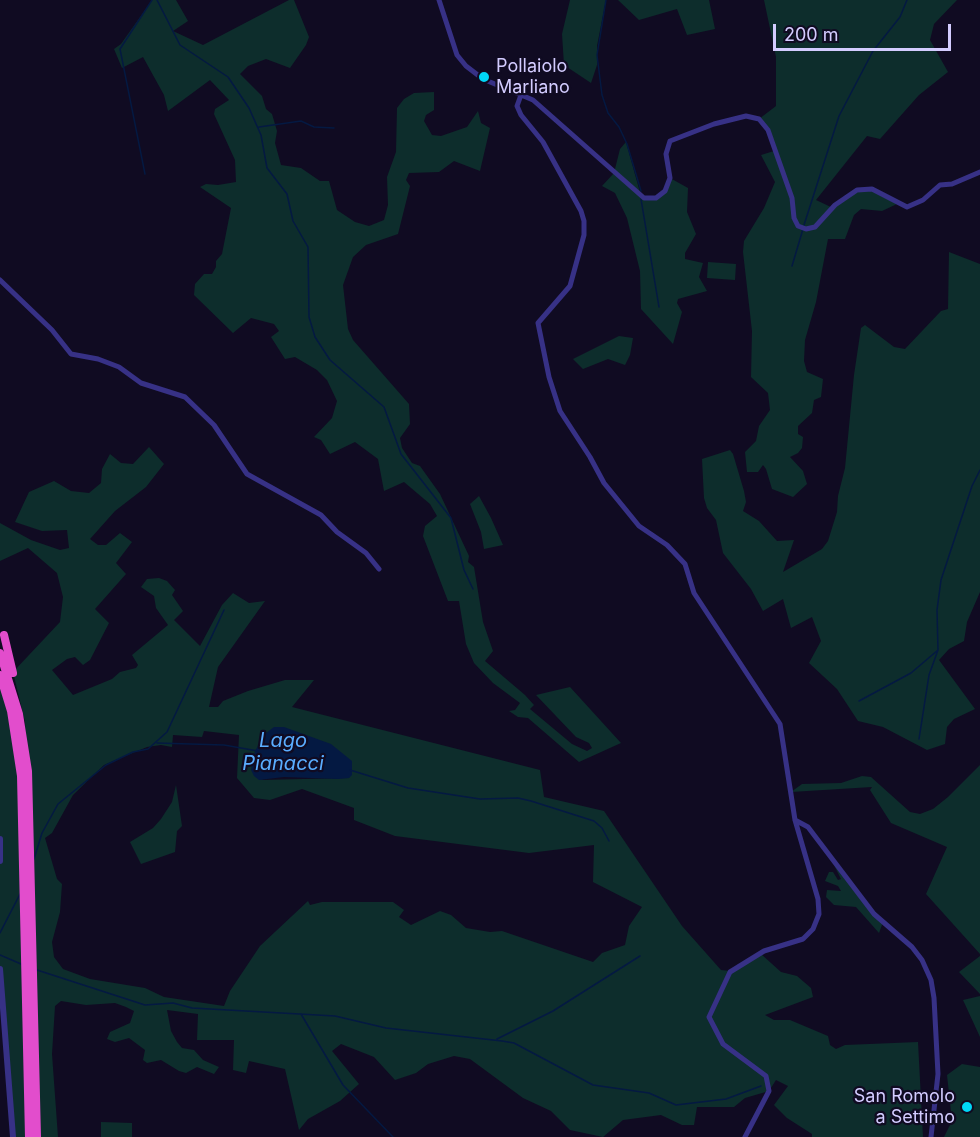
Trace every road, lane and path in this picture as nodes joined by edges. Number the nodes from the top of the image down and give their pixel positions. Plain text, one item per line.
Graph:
1 (439, 0) edge
2 (521, 95) junction
3 (980, 172) edge
4 (0, 280) edge
5 (379, 569) dead end
6 (4, 635) dead end
7 (0, 652) edge
8 (0, 675) edge
9 (24, 741) junction
10 (795, 820) junction
11 (0, 839) edge
12 (0, 861) edge
13 (0, 969) edge
14 (14, 1137) edge
15 (29, 1137) edge
16 (37, 1137) edge
17 (745, 1137) edge
18 (931, 1137) edge

1 - 2 street
2 - 3 street
2 - 10 street
4 - 5 street
6 - 9 highway
7 - 9 highway
8 - 15 highway
9 - 16 highway
10 - 17 street
10 - 18 street
11 - 12 street
13 - 14 street

